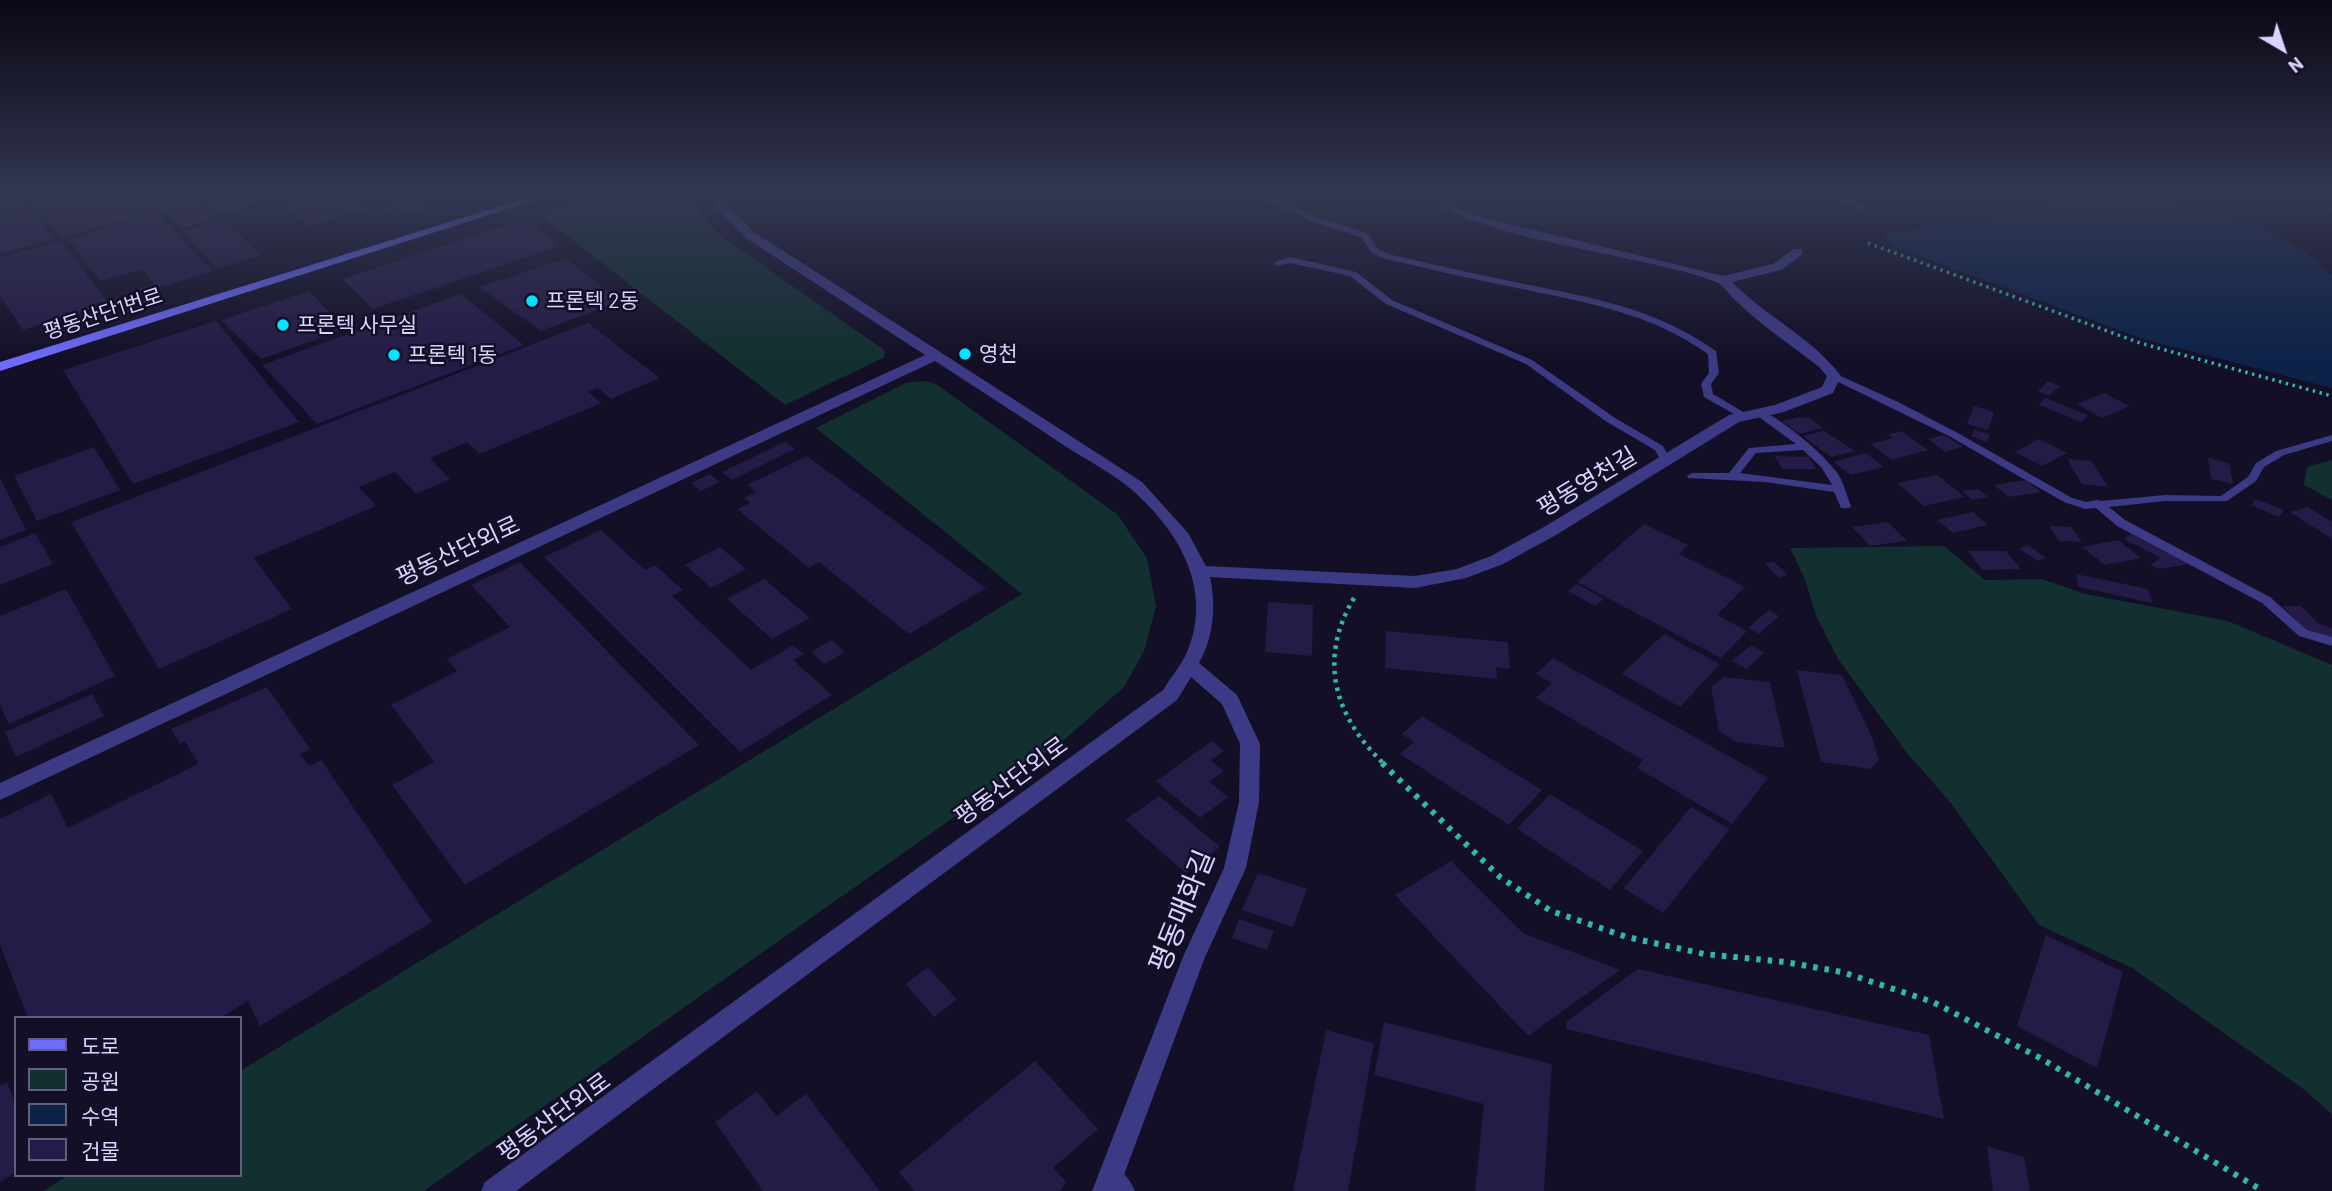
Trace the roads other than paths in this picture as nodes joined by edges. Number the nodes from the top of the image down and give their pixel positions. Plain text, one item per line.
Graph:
1 (1798, 252) dead end
2 (363, 253) edge
3 (777, 253) edge
4 (1378, 253) edge
5 (1620, 253) edge
6 (1277, 263) dead end
7 (1723, 280) junction
8 (936, 355) junction
9 (0, 367) edge
10 (1834, 376) junction
11 (1753, 415) junction
12 (2332, 438) edge
13 (1805, 447) junction
14 (1666, 461) junction
15 (1734, 474) junction
16 (1692, 476) dead end
17 (1838, 489) junction
18 (2097, 503) junction
19 (1845, 506) dead end
20 (1199, 571) junction
21 (2332, 642) edge
22 (1188, 664) junction
23 (0, 792) edge
24 (1114, 1185) edge
25 (494, 1191) edge

1 - 7 street
2 - 9 street, 평동산단1번로
3 - 8 street, 평동산단외로
4 - 11 lane
5 - 7 street
6 - 14 lane
7 - 10 street
8 - 20 street, 평동산단외로
8 - 23 street, 평동산단외로
10 - 11 street, 평동영천길
10 - 18 lane
11 - 13 lane
11 - 14 street, 평동영천길
12 - 18 lane
13 - 15 lane
13 - 17 lane
14 - 20 street, 평동영천길
15 - 16 lane
15 - 17 lane
17 - 19 lane
18 - 21 lane
20 - 22 street, 평동산단외로
22 - 24 street, 평동매화길
22 - 25 street, 평동산단외로

